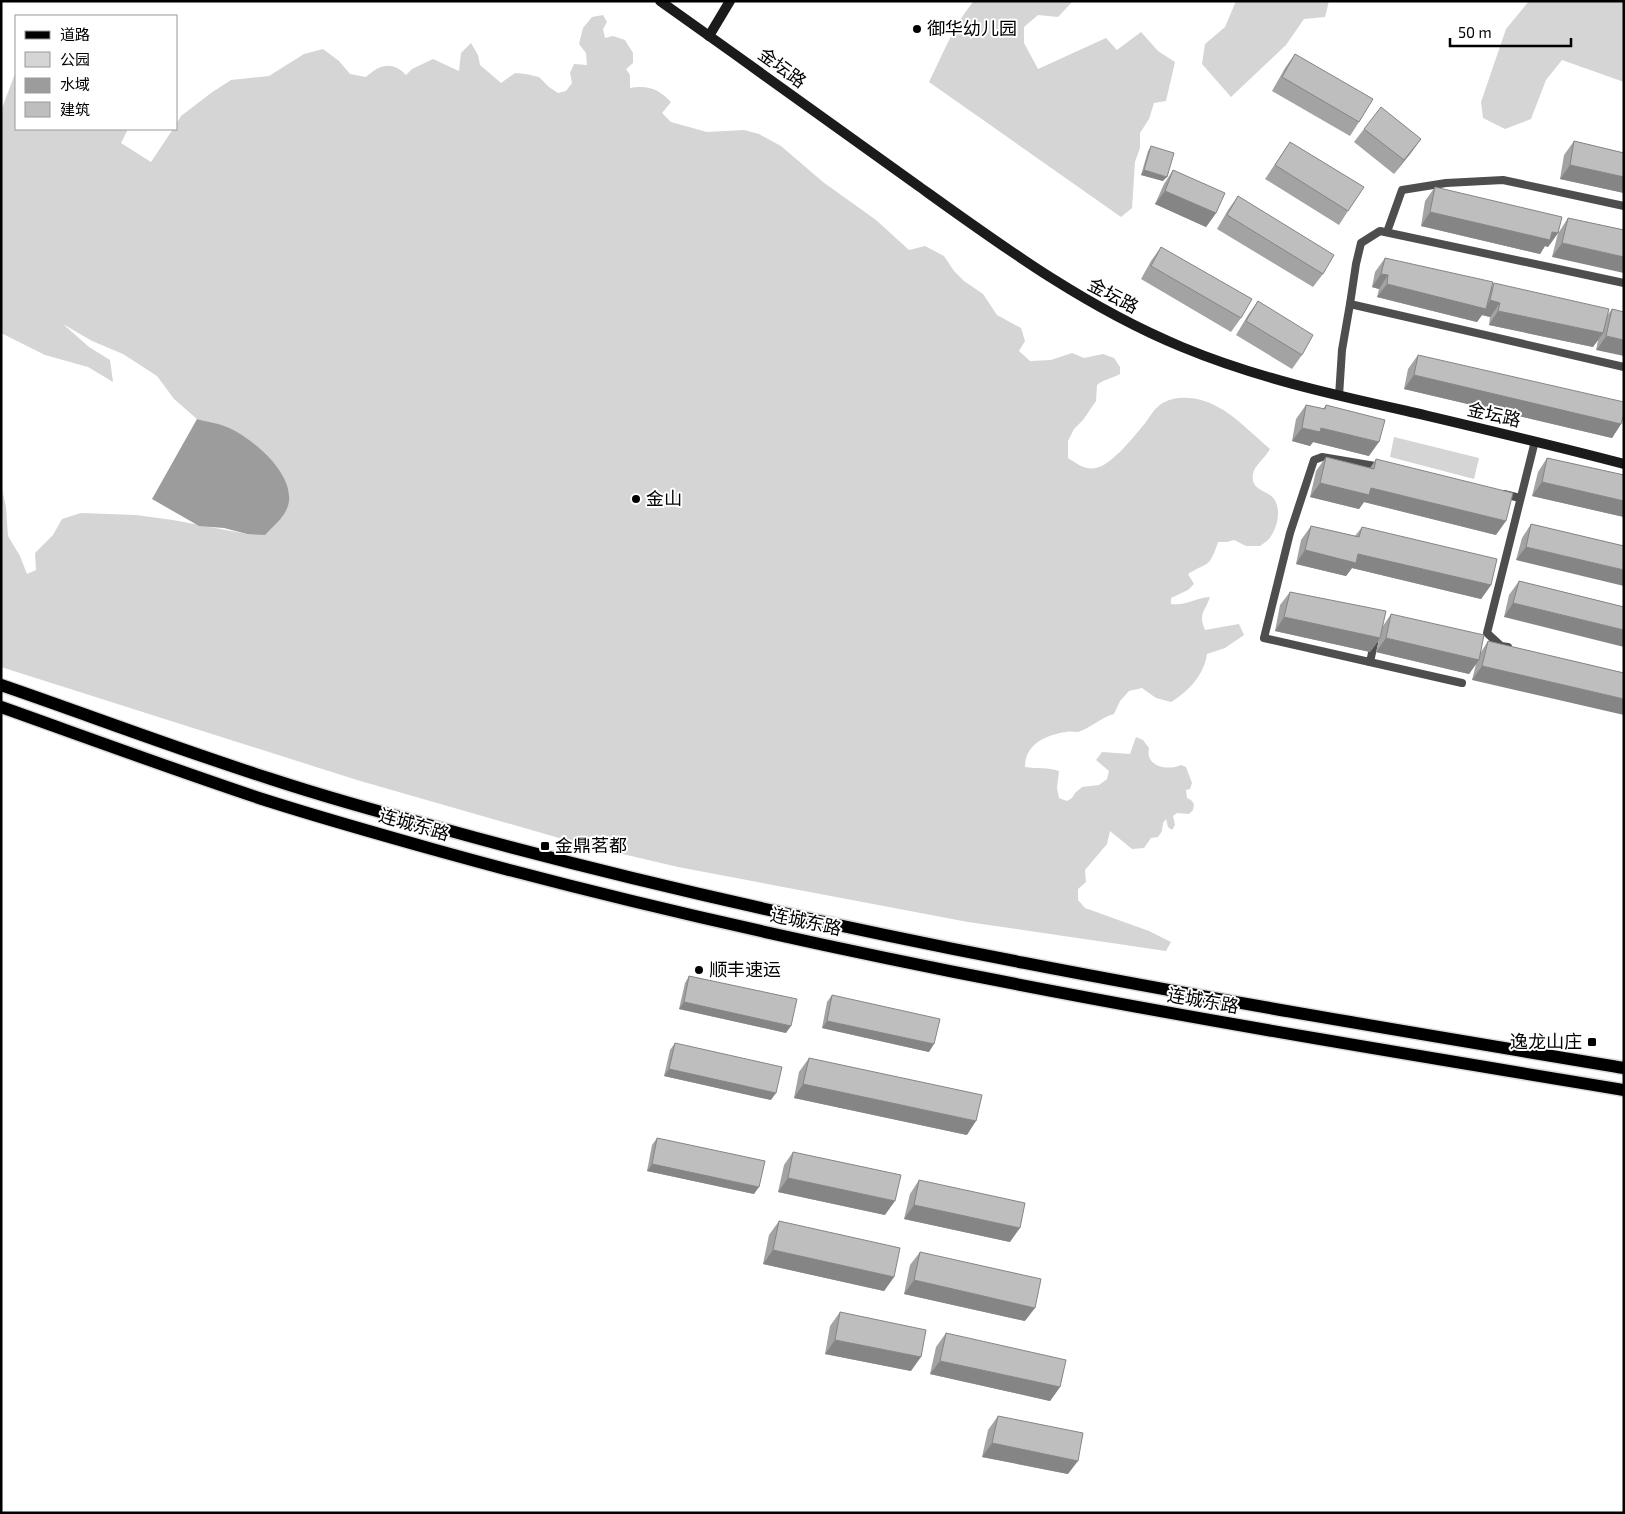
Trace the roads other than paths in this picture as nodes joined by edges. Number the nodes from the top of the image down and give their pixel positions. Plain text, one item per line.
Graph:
1 (660, 1) edge
2 (730, 1) edge
3 (709, 36) junction
4 (1624, 206) edge
5 (1387, 232) junction
6 (1624, 283) edge
7 (1350, 304) junction
8 (1624, 367) edge
9 (1339, 396) junction
10 (1535, 441) junction
11 (1624, 464) edge
12 (1386, 468) edge
13 (1494, 491) edge
14 (1520, 498) junction
15 (1275, 597) junction
16 (1285, 599) dead end
17 (1378, 628) edge
18 (1487, 633) junction
19 (1478, 635) edge
20 (1520, 650) edge
21 (1370, 662) junction
22 (1462, 683) dead end
23 (1, 685) edge
24 (1, 707) edge
25 (1624, 1068) edge
26 (1624, 1090) edge

1 - 3 main road, 金坛路
2 - 3 main road
3 - 9 main road, 金坛路
4 - 5 lane
5 - 6 lane
5 - 7 lane
7 - 8 lane
7 - 9 lane
9 - 10 main road, 金坛路
10 - 11 main road, 金坛路
10 - 14 lane
12 - 15 lane
13 - 14 lane
14 - 18 lane
15 - 16 lane
15 - 21 lane
17 - 21 lane
18 - 19 lane
18 - 20 lane
21 - 22 lane
23 - 25 main road, 连城东路
24 - 26 main road, 连城东路

